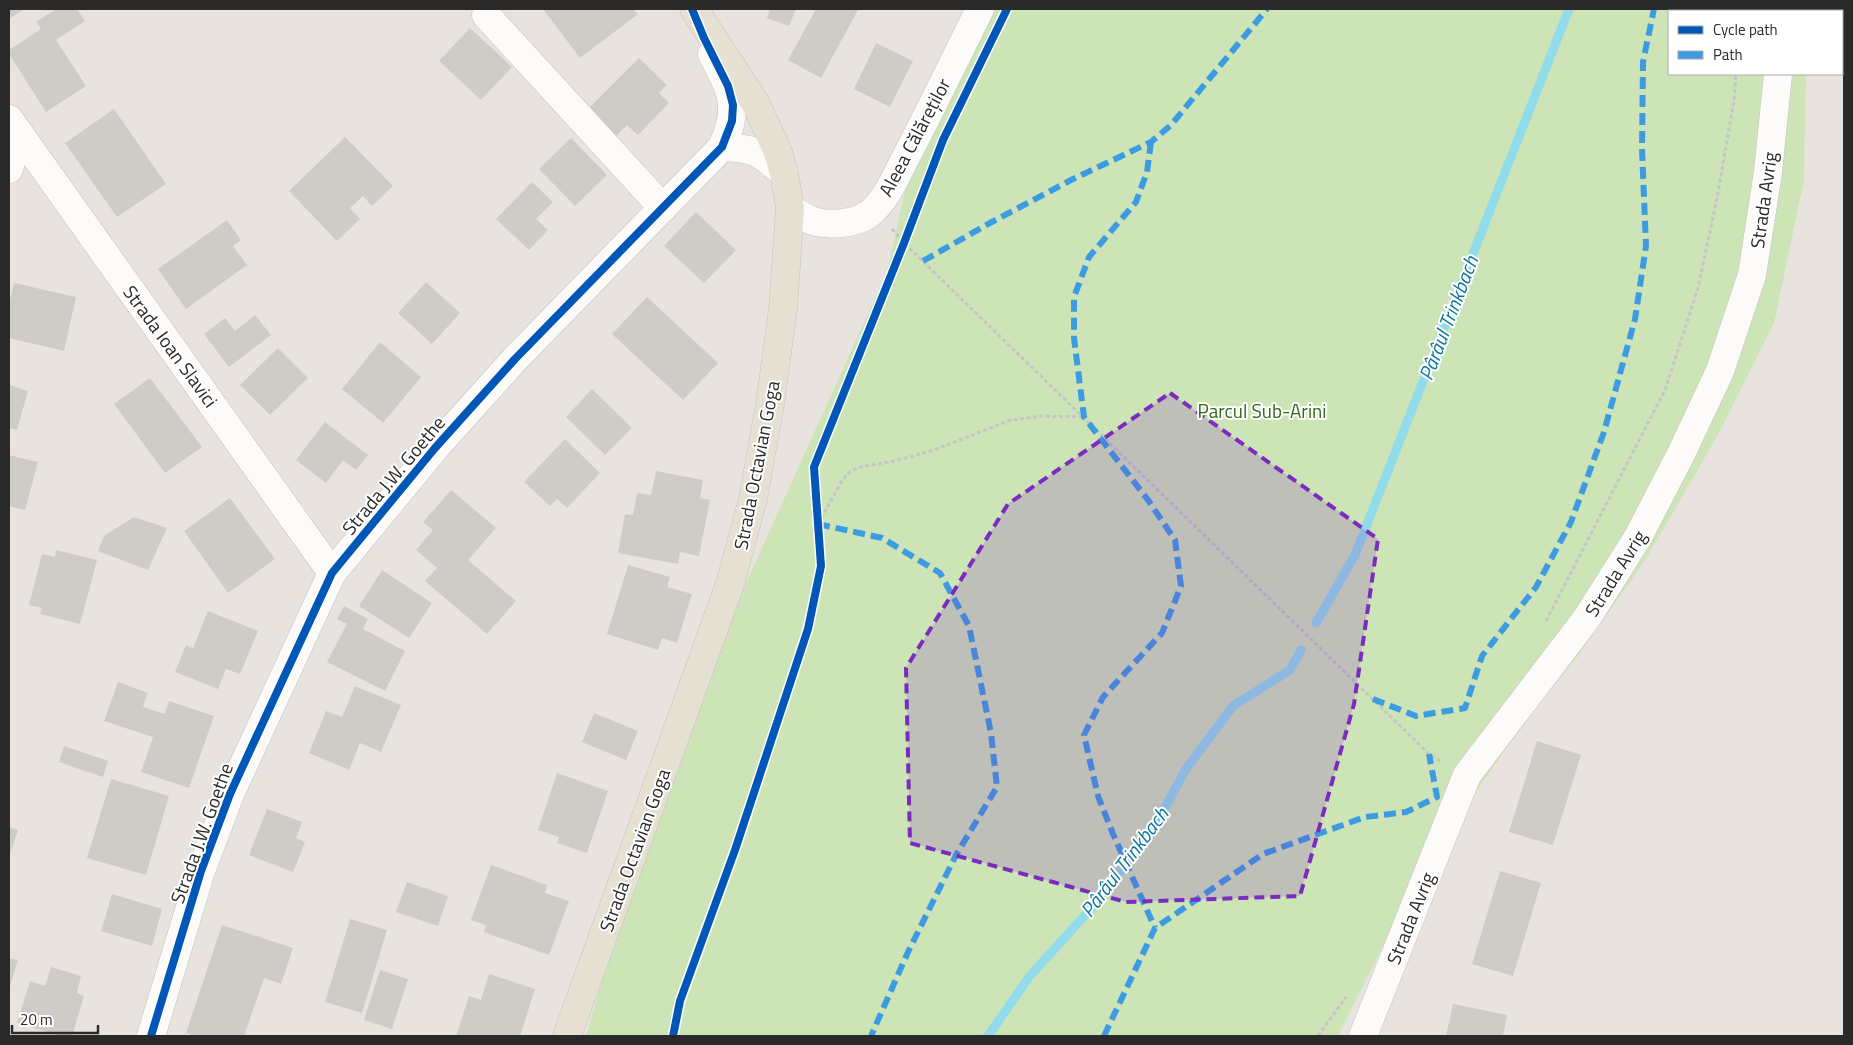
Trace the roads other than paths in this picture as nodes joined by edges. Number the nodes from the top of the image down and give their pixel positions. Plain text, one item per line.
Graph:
1 (693, 9) edge
2 (980, 9) edge
3 (486, 15) dead end
4 (1778, 75) edge
5 (14, 126) edge
6 (722, 147) junction
7 (9, 169) edge
8 (784, 173) junction
9 (663, 208) junction
10 (790, 208) junction
11 (332, 573) junction
12 (151, 1036) edge
13 (567, 1036) edge
14 (1363, 1036) edge

1 - 6 street, Strada J.W. Goethe
1 - 8 main road, Strada Octavian Goga
2 - 10 street, Aleea Călăreților
3 - 9 street
4 - 14 street, Strada Avrig
5 - 7 street
5 - 11 street, Strada Ioan Slavici
6 - 8 street
6 - 9 street, Strada J.W. Goethe
8 - 10 main road, Strada Octavian Goga
9 - 11 street, Strada J.W. Goethe
10 - 13 main road, Strada Octavian Goga
11 - 12 street, Strada J.W. Goethe

